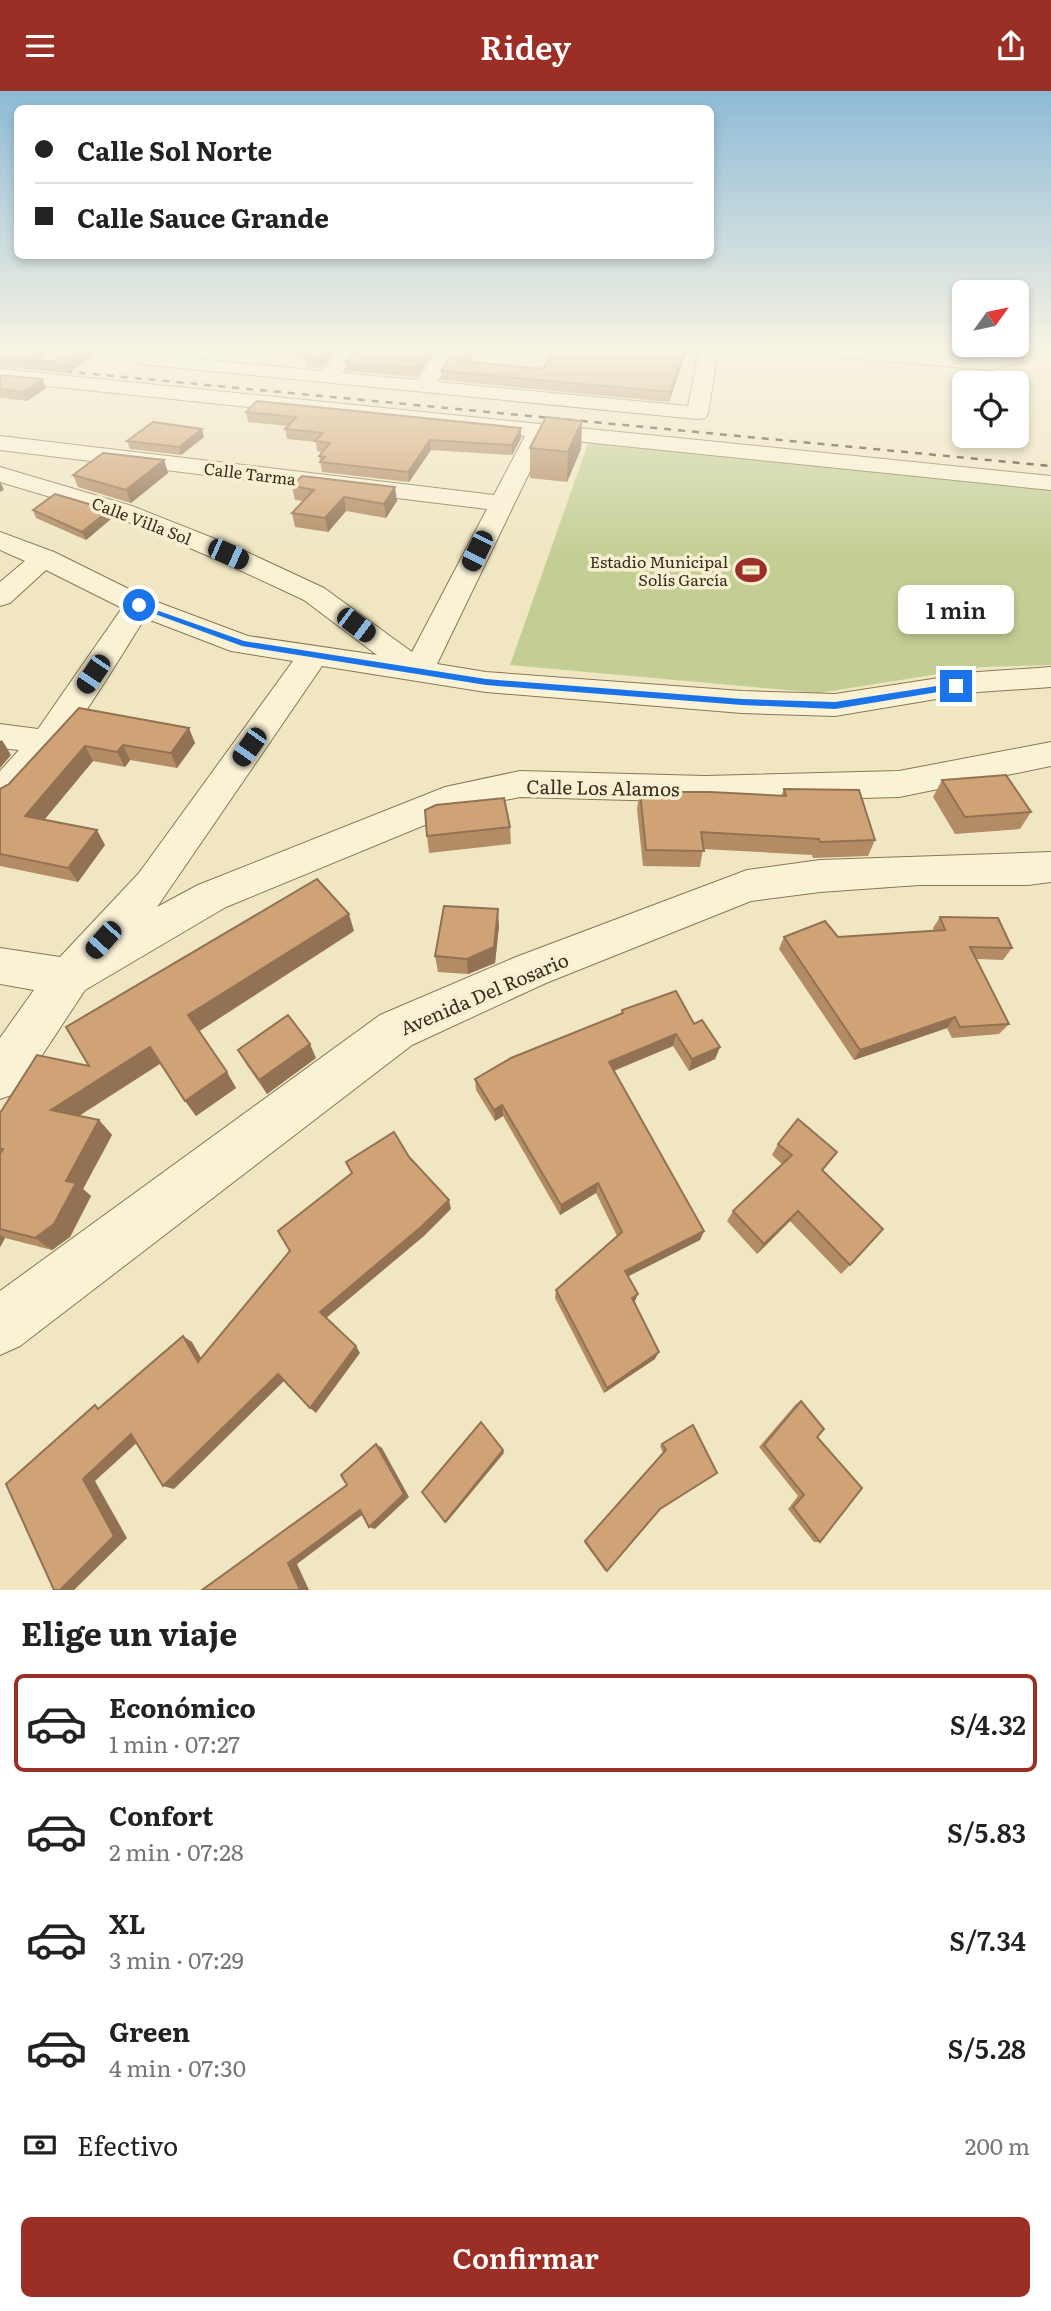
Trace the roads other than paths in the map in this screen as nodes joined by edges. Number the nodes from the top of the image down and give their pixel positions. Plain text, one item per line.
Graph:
1 (411, 417) edge
2 (539, 430) junction
3 (0, 443) edge
4 (0, 474) edge
5 (1051, 483) edge
6 (500, 503) junction
7 (0, 540) edge
8 (44, 558) junction
9 (0, 597) edge
10 (139, 605) junction
11 (313, 656) junction
12 (418, 671) junction
13 (1051, 677) edge
14 (0, 736) edge
15 (47, 742) junction
16 (1051, 754) edge
17 (0, 794) edge
18 (1051, 867) edge
19 (0, 966) edge
20 (69, 977) junction
21 (0, 1077) edge
22 (0, 1326) edge

1 - 2 street
2 - 5 street
2 - 6 street
3 - 6 street, Calle Tarma
4 - 12 street, Calle Villa Sol
6 - 12 street
7 - 8 street
8 - 9 street
8 - 10 street
10 - 11 street
10 - 15 street
11 - 12 street
11 - 20 street
12 - 13 street
14 - 15 street
15 - 17 street
16 - 20 street, Calle Los Alamos
18 - 22 street, Avenida Del Rosario
19 - 20 street
20 - 21 street

